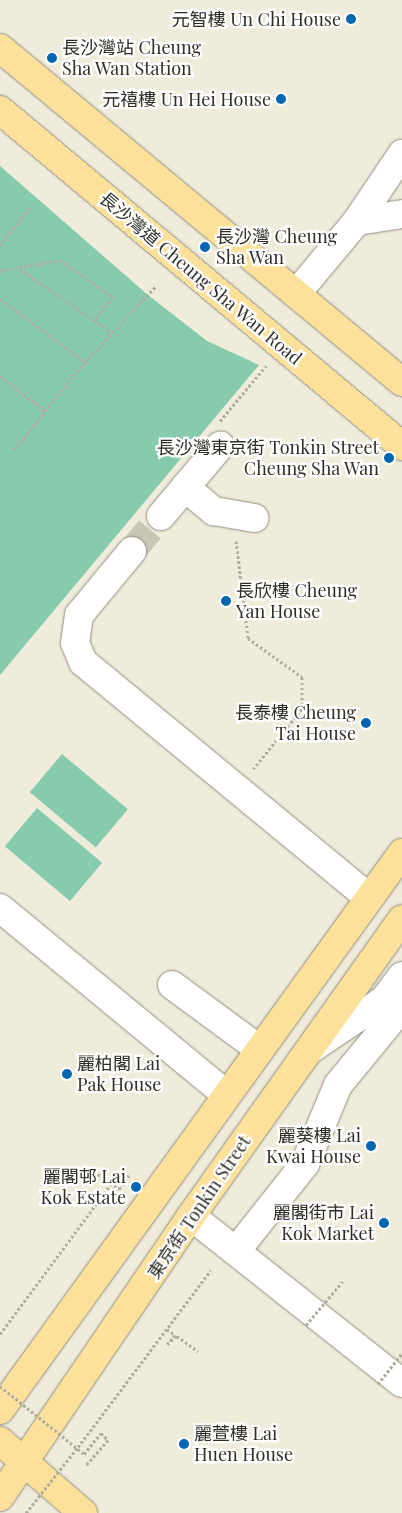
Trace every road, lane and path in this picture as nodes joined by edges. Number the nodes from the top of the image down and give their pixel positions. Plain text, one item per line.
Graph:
1 (0, 48) edge
2 (0, 110) edge
3 (402, 154) edge
4 (30, 207) dead end
5 (402, 214) edge
6 (357, 221) junction
7 (1, 243) edge
8 (20, 269) junction
9 (0, 271) edge
10 (156, 286) dead end
11 (296, 294) junction
12 (0, 299) edge
13 (95, 318) junction
14 (111, 332) junction
15 (85, 362) junction
16 (0, 376) edge
17 (402, 382) edge
18 (45, 411) junction
19 (220, 446) dead end
20 (402, 446) edge
21 (14, 450) dead end
22 (185, 487) junction
23 (161, 516) tunnel mouth
24 (244, 518) joint
25 (132, 551) tunnel mouth
26 (254, 774) dead end
27 (402, 853) edge
28 (369, 898) junction
29 (0, 908) edge
30 (402, 919) edge
31 (12, 929) edge
32 (402, 976) edge
33 (172, 985) dead end
34 (402, 1008) edge
35 (259, 1049) junction
36 (308, 1051) junction
37 (226, 1094) junction
38 (94, 1171) dead end
39 (129, 1175) dead end
40 (111, 1184) junction
41 (191, 1216) junction
42 (236, 1251) junction
43 (211, 1270) dead end
44 (343, 1281) dead end
45 (306, 1325) dead end
46 (167, 1329) junction
47 (0, 1334) edge
48 (198, 1351) dead end
49 (402, 1353) edge
50 (379, 1375) edge
51 (0, 1386) edge
52 (0, 1410) edge
53 (0, 1441) edge
54 (78, 1447) junction
55 (23, 1461) junction
56 (86, 1465) dead end
57 (0, 1497) edge
58 (16, 1513) edge
59 (26, 1513) edge
60 (83, 1513) edge

1 - 11 main road
2 - 20 main road, 長沙灣道 Cheung Sha Wan Road
3 - 6 lane
4 - 7 path
5 - 6 lane
6 - 11 lane
8 - 9 path
8 - 13 path
8 - 13 path
10 - 14 path
11 - 17 main road
12 - 15 path
13 - 14 path
14 - 15 path
15 - 18 path
16 - 18 path
18 - 21 path
19 - 22 lane
22 - 23 lane
22 - 24 lane
24 - 26 path
25 - 28 lane
27 - 28 main road
28 - 35 main road
29 - 31 lane
30 - 36 main road, 東京街 Tonkin Street
31 - 37 lane
32 - 36 lane
33 - 35 lane
34 - 42 lane
35 - 37 main road
36 - 41 main road, 東京街 Tonkin Street
37 - 52 main road
38 - 40 path
39 - 40 path
40 - 47 path
41 - 42 lane
41 - 55 main road, 東京街 Tonkin Street
42 - 50 lane
43 - 46 path
44 - 45 path, bridge
46 - 48 path
46 - 54 path
49 - 50 path, bridge
51 - 54 path, bridge
53 - 55 main road
54 - 56 path, bridge
54 - 59 path, bridge
55 - 57 main road, 東京街 Tonkin Street
55 - 60 main road
57 - 58 main road

